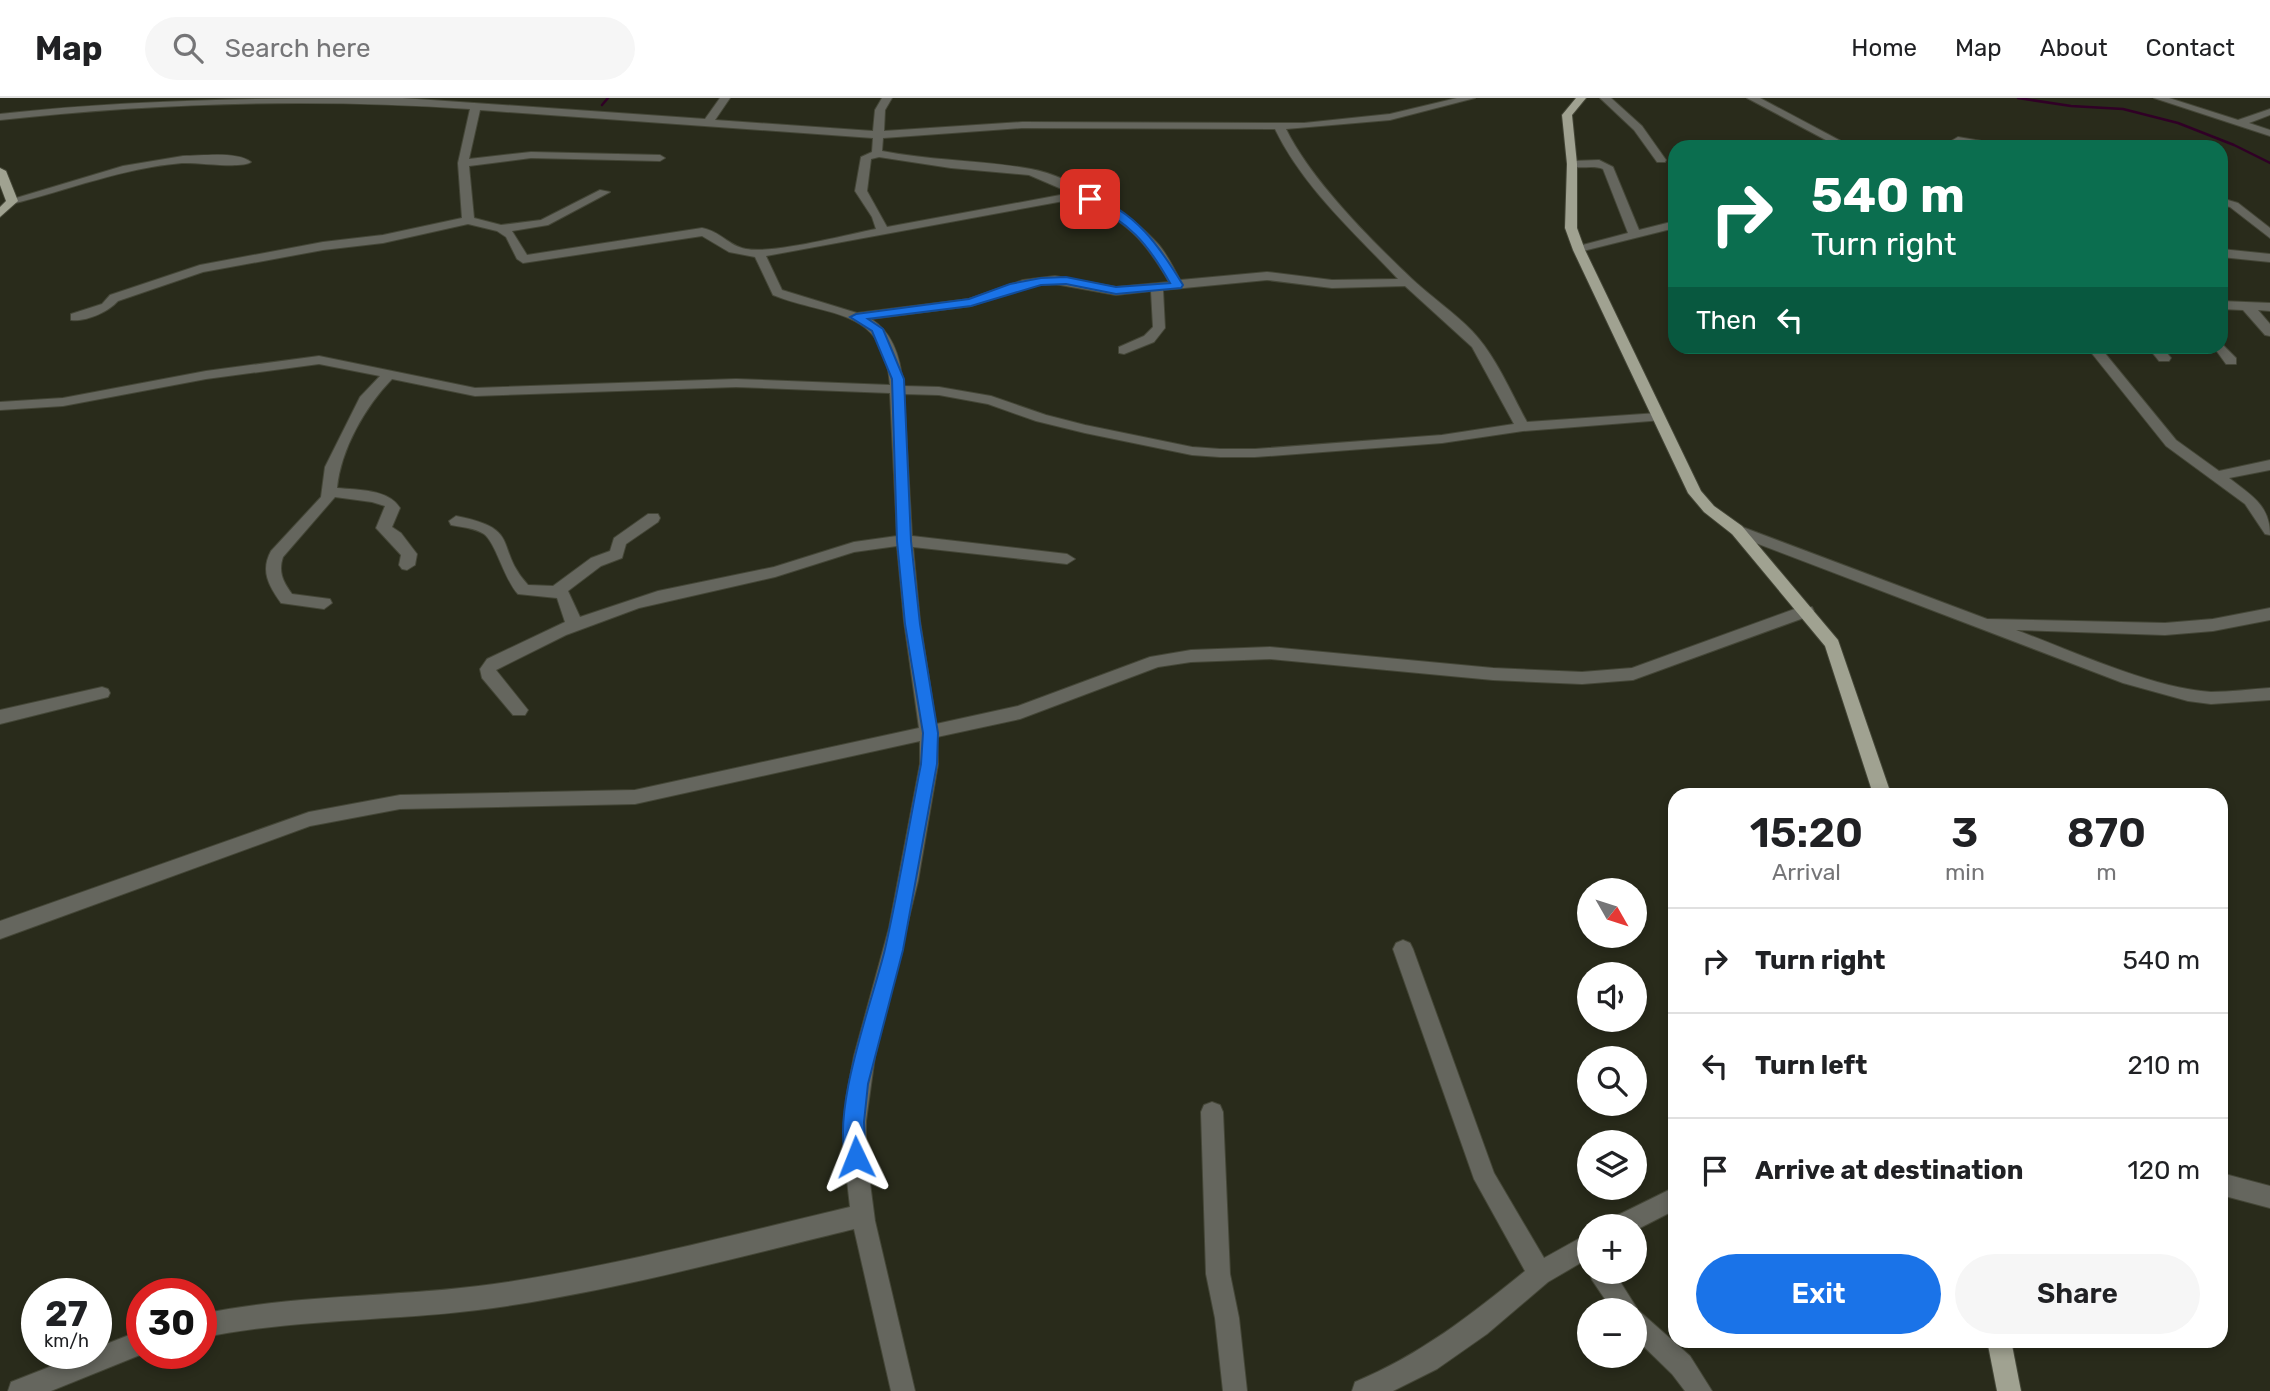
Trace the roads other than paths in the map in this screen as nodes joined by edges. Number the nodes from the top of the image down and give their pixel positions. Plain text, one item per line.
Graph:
1 (725, 98) edge
2 (887, 98) edge
3 (1470, 98) edge
4 (1581, 98) edge
5 (1605, 98) edge
6 (1752, 98) edge
7 (2158, 98) edge
8 (476, 106) junction
9 (2270, 112) edge
10 (0, 117) edge
11 (709, 121) junction
12 (2238, 123) junction
13 (1279, 127) junction
14 (2270, 133) edge
15 (879, 135) junction
16 (1833, 140) edge
17 (879, 154) junction
18 (660, 158) dead end
19 (1661, 160) dead end
20 (246, 162) dead end
21 (463, 163) junction
22 (1572, 164) junction
23 (0, 171) edge
24 (604, 192) dead end
25 (1079, 195) junction
26 (12, 201) junction
27 (2228, 203) edge
28 (0, 214) edge
29 (468, 220) junction
30 (1668, 226) edge
31 (501, 229) junction
32 (883, 232) junction
33 (2270, 234) edge
34 (1635, 236) junction
35 (1579, 250) junction
36 (759, 254) junction
37 (2228, 254) edge
38 (2270, 258) edge
39 (1408, 282) junction
40 (1177, 285) junction
41 (1157, 288) junction
42 (2228, 305) edge
43 (2246, 305) junction
44 (2270, 307) edge
45 (75, 317) dead end
46 (856, 317) junction
47 (2270, 332) edge
48 (1124, 350) dead end
49 (2099, 354) edge
50 (2160, 354) edge
51 (2225, 354) edge
52 (2164, 358) dead end
53 (2231, 361) dead end
54 (388, 376) junction
55 (897, 388) junction
56 (0, 407) edge
57 (1658, 417) junction
58 (1523, 427) junction
59 (2270, 465) edge
60 (2217, 476) junction
61 (331, 492) junction
62 (653, 518) dead end
63 (456, 521) dead end
64 (1737, 530) junction
65 (2270, 530) edge
66 (904, 541) junction
67 (1067, 559) dead end
68 (407, 565) dead end
69 (556, 592) junction
70 (324, 603) dead end
71 (1806, 611) junction
72 (2270, 614) edge
73 (1979, 622) junction
74 (575, 627) junction
75 (102, 693) dead end
76 (2270, 694) edge
77 (519, 710) dead end
78 (0, 718) edge
79 (930, 733) junction
80 (1880, 788) edge
81 (0, 930) edge
82 (1403, 949) dead end
83 (1212, 1112) dead end
84 (2228, 1186) edge
85 (2270, 1197) edge
86 (1668, 1202) edge
87 (1644, 1214) edge
88 (863, 1215) junction
89 (1577, 1255) edge
90 (1540, 1274) junction
91 (217, 1323) edge
92 (1647, 1332) edge
93 (126, 1348) edge
94 (2001, 1348) edge
95 (1400, 1384) edge
96 (20, 1391) edge
97 (903, 1391) edge
98 (1235, 1391) edge
99 (1364, 1391) edge
100 (1700, 1391) edge
101 (2009, 1391) edge

1 - 11 street
2 - 15 street
3 - 13 street
4 - 22 main road
5 - 19 street
6 - 16 street
7 - 12 street
8 - 10 street
8 - 11 street
8 - 21 street
9 - 12 street
11 - 15 street
12 - 14 street
13 - 15 street
13 - 39 street
15 - 17 street
17 - 25 street
17 - 32 street
18 - 21 street
20 - 26 street
21 - 29 street
22 - 34 street
22 - 35 main road
23 - 26 main road
24 - 31 street
25 - 32 street
25 - 40 street
26 - 28 main road
27 - 33 street
29 - 31 street
29 - 45 street
30 - 34 street
31 - 36 street
32 - 36 street
34 - 35 street
35 - 57 main road
36 - 46 street
37 - 38 street
39 - 40 street
39 - 58 street
40 - 41 street
41 - 46 street
41 - 48 street
42 - 43 street
43 - 44 street
43 - 47 street
46 - 55 street
49 - 60 street
50 - 52 street
51 - 53 street
54 - 55 street
54 - 56 street
54 - 61 street
55 - 58 street
55 - 66 street
57 - 58 street
57 - 64 main road
59 - 60 street
60 - 65 street
61 - 68 street
61 - 70 street
62 - 69 street
63 - 69 street
64 - 71 main road
64 - 73 street
66 - 67 street
66 - 74 street
66 - 79 street
69 - 74 street
71 - 79 street
71 - 80 main road
72 - 73 street
73 - 76 street
74 - 77 street
75 - 78 street
79 - 81 street
79 - 88 street
82 - 90 street
83 - 98 street
84 - 85 street
86 - 87 street
88 - 91 street
88 - 97 street
89 - 90 street
90 - 95 street
92 - 100 street
93 - 96 street
94 - 101 main road
95 - 99 street

